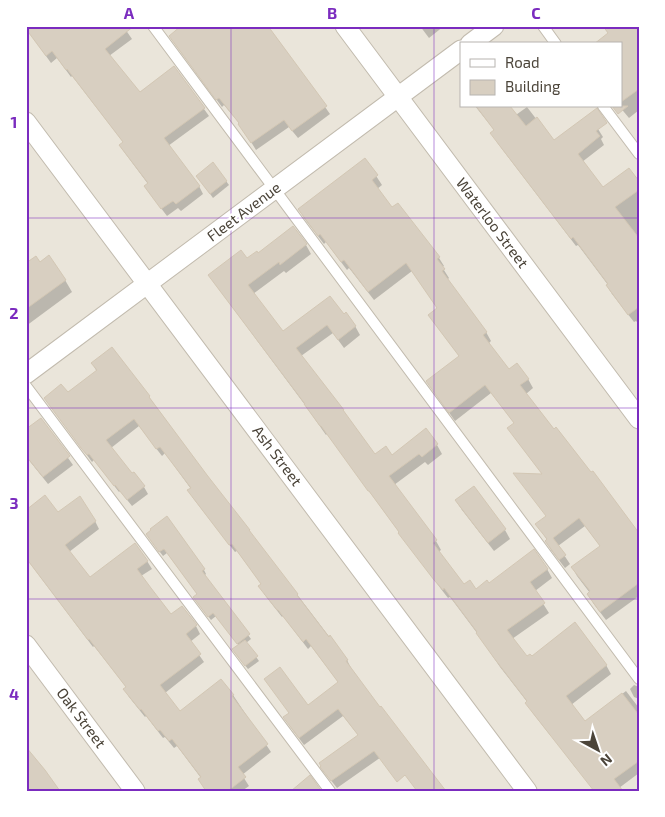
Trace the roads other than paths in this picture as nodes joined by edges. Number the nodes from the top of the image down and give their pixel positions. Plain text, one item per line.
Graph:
1 (153, 26) edge
2 (345, 26) edge
3 (494, 26) edge
4 (543, 26) edge
5 (473, 42) edge
6 (555, 42) edge
7 (460, 51) edge
8 (398, 97) junction
9 (604, 108) edge
10 (26, 122) edge
11 (639, 154) edge
12 (275, 189) junction
13 (148, 284) junction
14 (26, 374) edge
15 (26, 386) edge
16 (639, 419) edge
17 (26, 645) edge
18 (639, 680) edge
19 (135, 791) edge
20 (330, 791) edge
21 (527, 791) edge

1 - 12 lane
2 - 8 street, Waterloo Street
3 - 5 street
4 - 6 lane
7 - 8 street, Fleet Avenue
8 - 12 street, Fleet Avenue
8 - 16 street, Waterloo Street
9 - 11 lane
10 - 13 street, Ash Street
12 - 13 street, Fleet Avenue
12 - 18 lane
13 - 14 street, Fleet Avenue
13 - 21 street, Ash Street
15 - 20 lane
17 - 19 street, Oak Street

